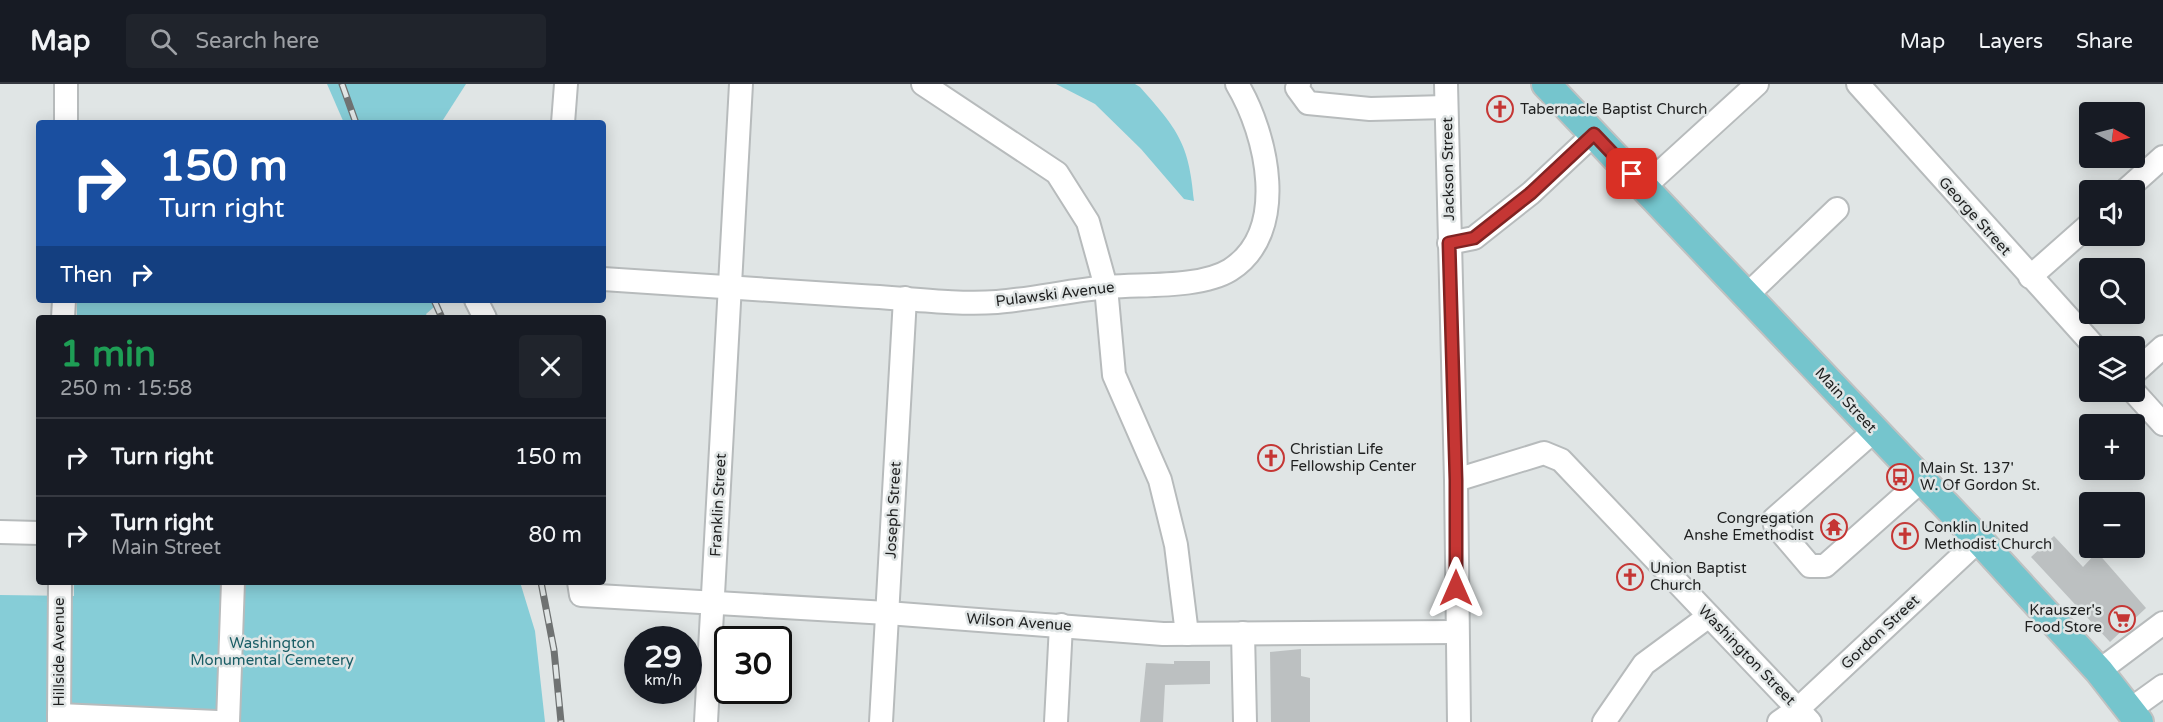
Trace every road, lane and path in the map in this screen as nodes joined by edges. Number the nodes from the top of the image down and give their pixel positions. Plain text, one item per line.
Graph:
1 (66, 84) edge
2 (566, 84) edge
3 (741, 84) edge
4 (923, 84) edge
5 (1237, 84) edge
6 (1299, 84) edge
7 (1446, 84) edge
8 (1757, 84) edge
9 (1858, 84) edge
10 (1554, 87) edge
11 (1446, 107) junction
12 (66, 120) edge
13 (564, 120) edge
14 (1594, 134) junction
15 (2163, 157) edge
16 (2137, 180) edge
17 (1644, 187) junction
18 (1837, 209) dead end
19 (2079, 234) edge
20 (1449, 243) junction
21 (2030, 277) junction
22 (606, 279) edge
23 (1106, 287) junction
24 (729, 288) junction
25 (1747, 295) junction
26 (905, 298) junction
27 (2085, 336) edge
28 (2163, 347) edge
29 (2145, 364) edge
30 (2143, 402) edge
31 (2163, 424) edge
32 (1875, 430) junction
33 (1456, 480) junction
34 (1922, 480) junction
35 (0, 532) edge
36 (36, 533) edge
37 (1979, 540) junction
38 (60, 585) edge
39 (233, 585) edge
40 (580, 589) edge
41 (713, 602) junction
42 (887, 613) junction
43 (1709, 616) junction
44 (2163, 623) edge
45 (1061, 625) junction
46 (1456, 632) junction
47 (1243, 633) junction
48 (1187, 634) junction
49 (2099, 671) junction
50 (2163, 686) edge
51 (1804, 715) edge
52 (2135, 716) edge
53 (59, 718) edge
54 (218, 722) edge
55 (228, 722) edge
56 (706, 722) edge
57 (881, 722) edge
58 (1056, 722) edge
59 (1245, 722) edge
60 (1459, 722) edge
61 (1604, 722) edge
62 (1779, 722) edge

1 - 12 street
2 - 13 street
3 - 24 street, Franklin Street
4 - 23 street
5 - 23 street, Pulawski Avenue
6 - 11 street
7 - 11 street, Jackson Street
8 - 17 street
9 - 21 street, George Street
10 - 14 main road, Main Street
11 - 20 street, Jackson Street
14 - 17 main road, Main Street
14 - 20 street
15 - 16 street
17 - 25 main road, Main Street
18 - 25 street
19 - 21 street
20 - 33 street, Jackson Street
21 - 27 street, George Street
22 - 24 street, Pulawski Avenue
23 - 26 street, Pulawski Avenue
23 - 48 street
24 - 26 street, Pulawski Avenue
24 - 41 street, Franklin Street
25 - 32 main road, Main Street
26 - 42 street, Joseph Street
28 - 29 street
30 - 31 street
32 - 34 main road, Main Street
32 - 34 street
33 - 43 street, Washington Street
33 - 46 street, Jackson Street
34 - 37 main road, Main Street
35 - 36 street
37 - 49 main road, Main Street
37 - 51 street, Gordon Street
38 - 53 street, Hillside Avenue
39 - 55 street
40 - 41 street, Wilson Avenue
41 - 42 street, Wilson Avenue
41 - 56 street, Franklin Street
42 - 45 street, Wilson Avenue
42 - 57 street, Joseph Street
43 - 51 street, Washington Street
43 - 61 street
44 - 49 street
45 - 48 street, Wilson Avenue
45 - 58 street
46 - 47 street, Wilson Avenue
46 - 60 street, Jackson Street
47 - 48 street, Wilson Avenue
47 - 59 street
49 - 52 main road, Main Street
50 - 52 street
51 - 62 street, Gordon Street
53 - 54 street

